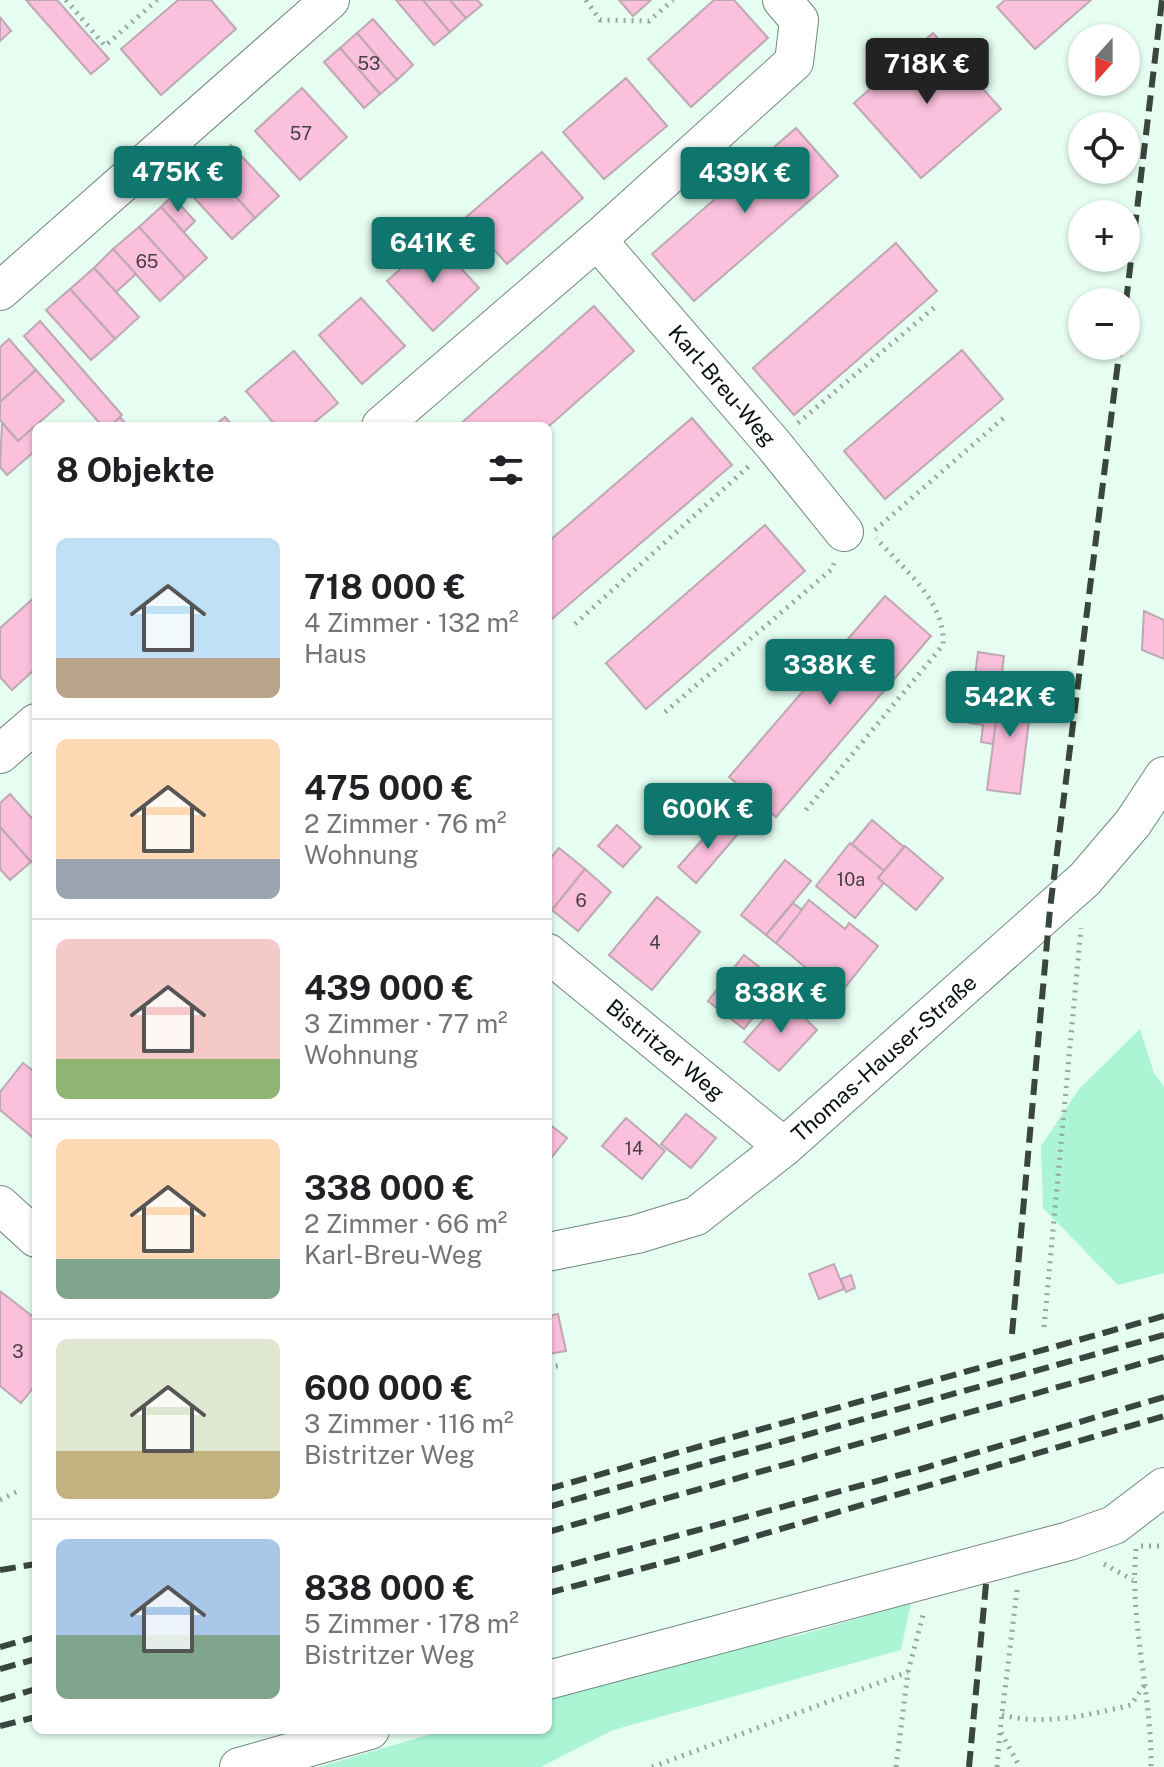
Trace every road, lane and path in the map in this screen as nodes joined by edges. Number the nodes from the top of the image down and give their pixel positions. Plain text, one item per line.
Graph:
1 (66, 0) edge
2 (157, 0) edge
3 (330, 0) edge
4 (586, 0) edge
5 (673, 0) edge
6 (782, 0) edge
7 (597, 240) junction
8 (0, 291) edge
9 (935, 307) dead end
10 (1007, 415) dead end
11 (386, 422) edge
12 (773, 444) junction
13 (844, 532) joint
14 (575, 624) dead end
15 (665, 712) dead end
16 (32, 726) edge
17 (0, 754) edge
18 (1164, 776) edge
19 (806, 810) dead end
20 (1085, 879) junction
21 (552, 956) edge
22 (784, 1147) junction
23 (0, 1205) edge
24 (32, 1234) edge
25 (552, 1251) edge
26 (1044, 1327) dead end
27 (561, 1365) dead end
28 (552, 1367) edge
29 (1164, 1487) edge
30 (20, 1490) dead end
31 (0, 1500) edge
32 (1164, 1546) edge
33 (1018, 1577) dead end
34 (924, 1609) dead end
35 (908, 1672) junction
36 (552, 1679) edge
37 (1146, 1684) junction
38 (1002, 1715) junction
39 (1000, 1731) junction
40 (356, 1734) edge
41 (239, 1767) edge
42 (652, 1767) edge
43 (896, 1767) edge
44 (997, 1767) edge
45 (1020, 1767) edge
46 (1151, 1767) edge

1 - 2 path
3 - 8 street
4 - 5 path
6 - 7 street
7 - 11 street
7 - 12 street, Karl-Breu-Weg
9 - 12 path
10 - 19 path
12 - 13 street, Karl-Breu-Weg
12 - 14 path
13 - 15 path
16 - 17 street
18 - 20 street, Thomas-Hauser-Straße
20 - 22 street, Thomas-Hauser-Straße
20 - 26 path
21 - 22 street, Bistritzer Weg
22 - 25 street, Thomas-Hauser-Straße
23 - 24 street
27 - 28 path
29 - 36 street
30 - 31 path
32 - 37 path
33 - 38 path
34 - 35 path
35 - 42 path
35 - 43 path
37 - 38 path
37 - 46 path
38 - 39 path
39 - 44 path
39 - 45 path
40 - 41 street

